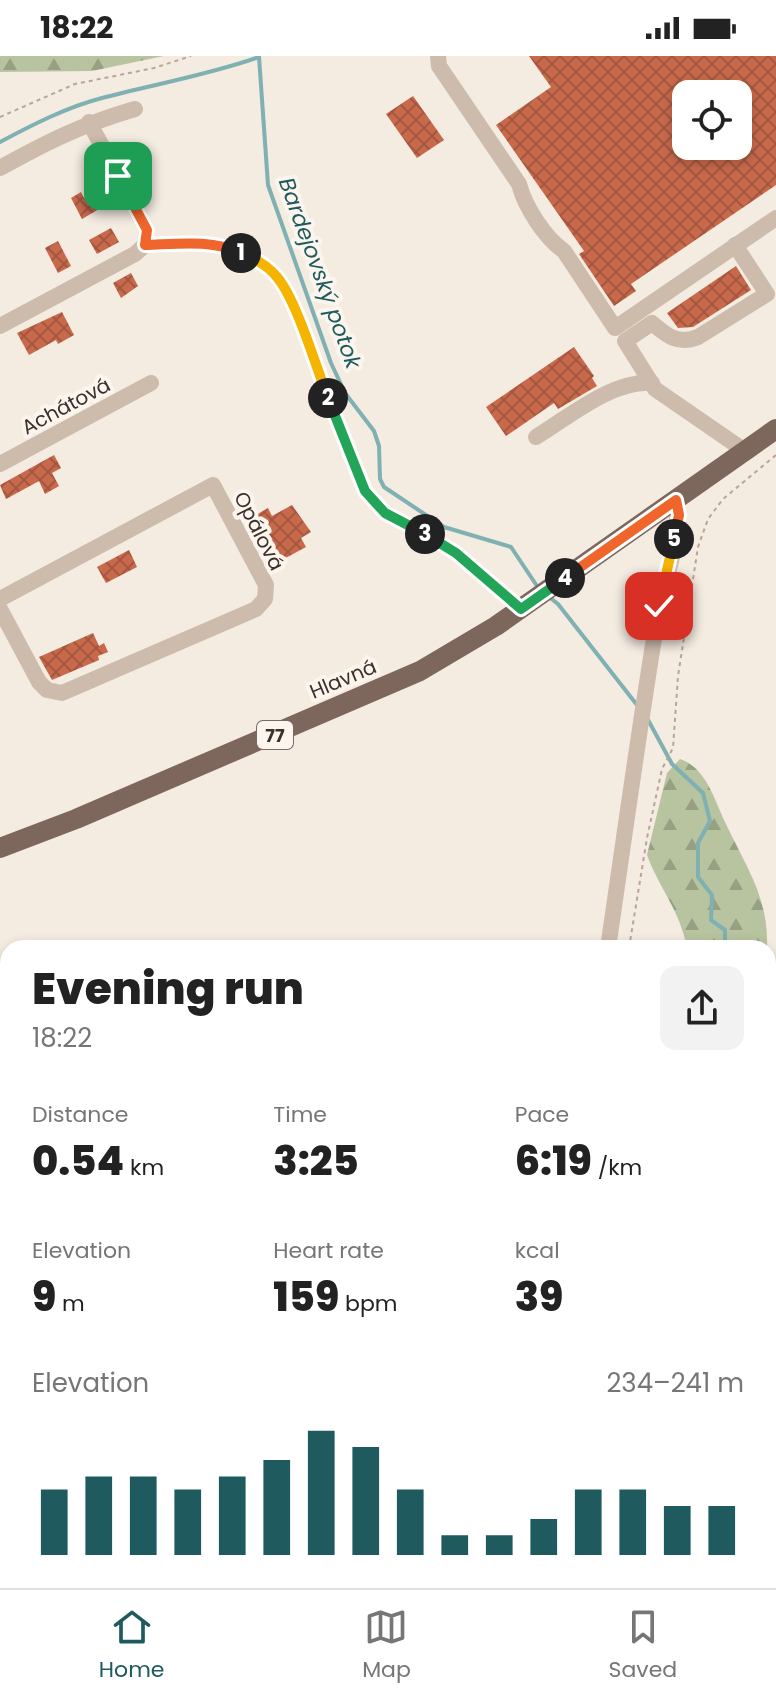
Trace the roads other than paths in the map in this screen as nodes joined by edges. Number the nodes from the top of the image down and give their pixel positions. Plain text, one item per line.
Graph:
1 (438, 56) edge
2 (135, 109) dead end
3 (89, 122) junction
4 (0, 168) edge
5 (776, 218) edge
6 (735, 245) junction
7 (0, 326) edge
8 (620, 334) junction
9 (151, 383) dead end
10 (652, 383) junction
11 (776, 429) edge
12 (536, 437) dead end
13 (745, 451) junction
14 (0, 464) edge
15 (676, 500) junction
16 (0, 599) edge
17 (0, 609) edge
18 (0, 848) edge
19 (609, 940) edge

1 - 8 street
2 - 3 street
3 - 4 street
3 - 7 street
5 - 6 street
6 - 8 street
6 - 8 street
8 - 10 street
9 - 14 street, Achátová
10 - 12 street
10 - 13 street
11 - 13 main road, 77
13 - 15 main road, 77
15 - 18 main road, Hlavná / 77
15 - 19 street
16 - 17 street, Opálová

